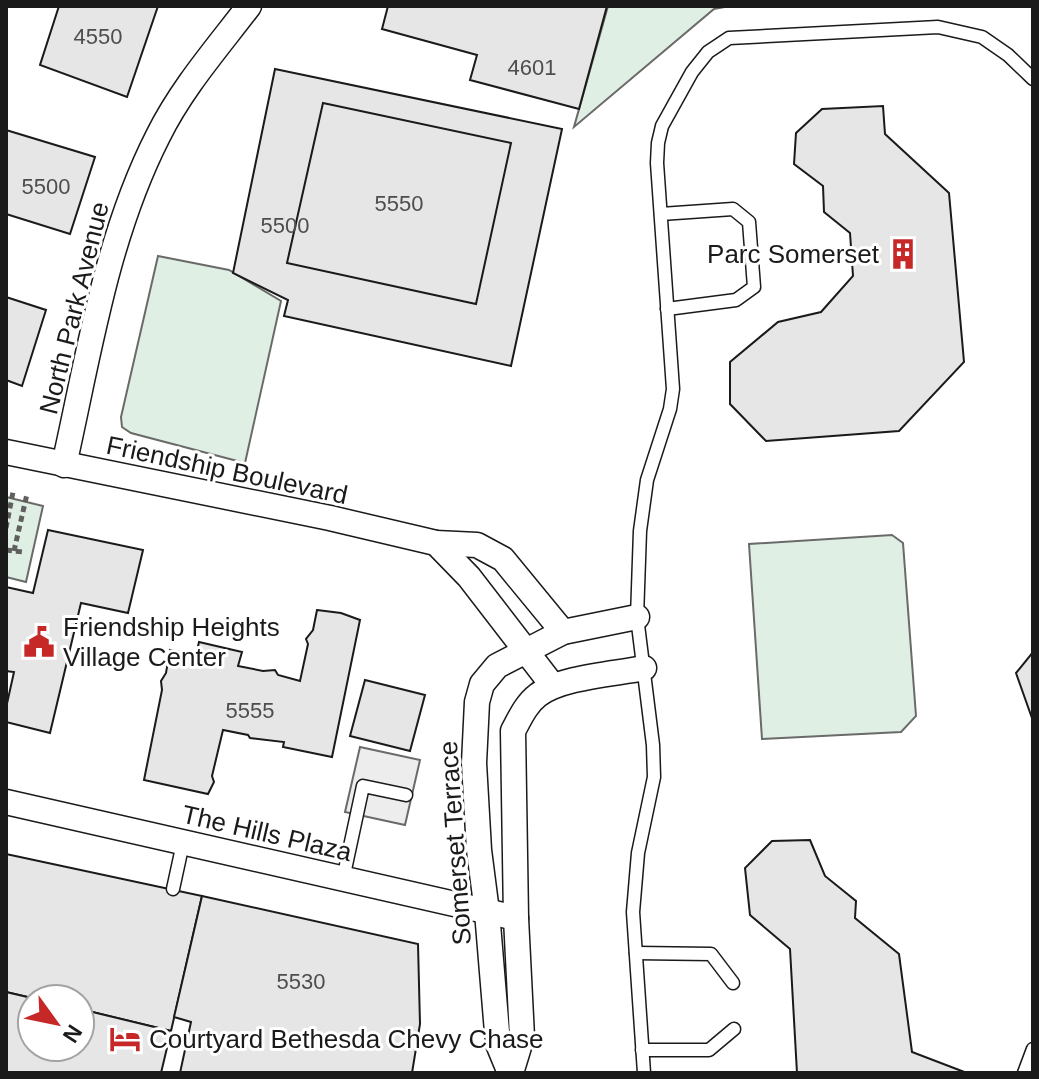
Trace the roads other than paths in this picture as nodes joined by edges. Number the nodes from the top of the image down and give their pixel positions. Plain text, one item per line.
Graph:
1 (249, 6) edge
2 (1033, 79) edge
3 (661, 214) junction
4 (667, 309) junction
5 (6, 452) edge
6 (64, 465) junction
7 (436, 543) junction
8 (637, 617) junction
9 (563, 632) junction
10 (526, 651) junction
11 (644, 668) junction
12 (553, 686) junction
13 (406, 795) dead end
14 (6, 802) edge
15 (183, 843) junction
16 (343, 879) junction
17 (173, 889) dead end
18 (487, 912) junction
19 (516, 918) junction
20 (636, 953) junction
21 (733, 983) dead end
22 (734, 1029) dead end
23 (1033, 1049) edge
24 (642, 1050) junction
25 (511, 1073) edge
26 (644, 1073) edge
27 (1024, 1073) edge

1 - 6 street, North Park Avenue
2 - 3 lane
3 - 4 lane
3 - 4 lane
4 - 8 lane
5 - 6 street, Friendship Boulevard
6 - 7 street, Friendship Boulevard
7 - 9 street, Friendship Boulevard
7 - 10 street
8 - 9 street, Somerset Terrace
8 - 11 lane
9 - 10 street, Somerset Terrace
10 - 12 street
10 - 18 street, Somerset Terrace
11 - 12 street, Somerset Terrace
11 - 20 lane
12 - 19 street, Somerset Terrace
13 - 16 lane
14 - 15 street, The Hills Plaza
15 - 16 street, The Hills Plaza
15 - 17 lane
16 - 18 street, The Hills Plaza
18 - 19 street, The Hills Plaza
18 - 25 street, Somerset Terrace
19 - 25 street, Somerset Terrace
20 - 21 lane
20 - 24 lane
22 - 24 lane
23 - 27 lane
24 - 26 lane

